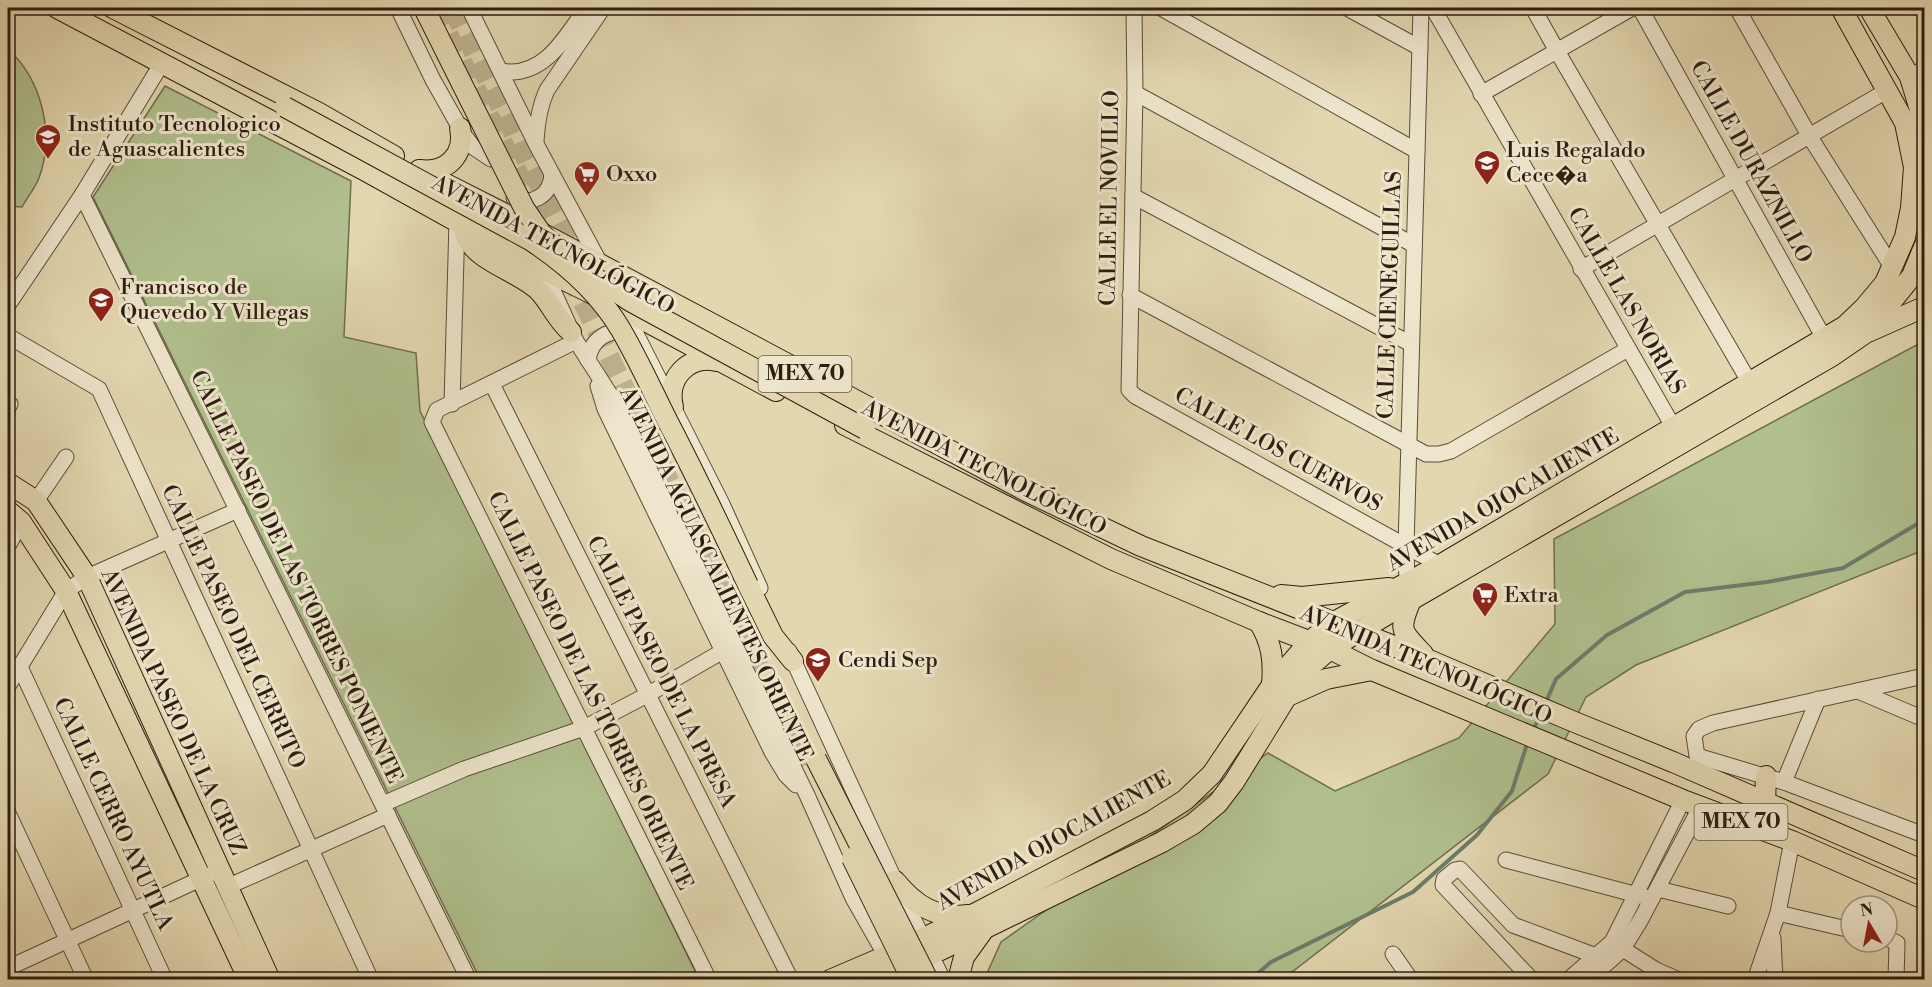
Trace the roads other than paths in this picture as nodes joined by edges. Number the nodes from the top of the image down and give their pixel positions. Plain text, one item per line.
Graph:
1 (57, 8) edge
2 (112, 8) edge
3 (398, 8) edge
4 (416, 8) edge
5 (424, 8) edge
6 (469, 8) edge
7 (586, 8) edge
8 (603, 8) edge
9 (1134, 8) edge
10 (1161, 8) edge
11 (1347, 8) edge
12 (1421, 8) edge
13 (1433, 8) edge
14 (1533, 8) edge
15 (1611, 8) edge
16 (1632, 8) edge
17 (1640, 8) edge
18 (1737, 8) edge
19 (1841, 8) edge
20 (1869, 8) edge
21 (1602, 25) junction
22 (1420, 48) junction
23 (1557, 51) junction
24 (201, 54) junction
25 (162, 63) junction
26 (501, 72) junction
27 (1919, 86) edge
28 (1888, 90) junction
29 (1135, 93) junction
30 (1481, 94) junction
31 (1924, 123) edge
32 (460, 128) junction
33 (1809, 136) junction
34 (536, 144) junction
35 (1417, 151) junction
36 (491, 159) junction
37 (419, 170) junction
38 (552, 174) junction
39 (1736, 179) junction
40 (506, 193) junction
41 (82, 195) junction
42 (1133, 196) junction
43 (519, 221) junction
44 (460, 223) junction
45 (1658, 225) junction
46 (1414, 245) junction
47 (1924, 247) edge
48 (602, 266) junction
49 (1581, 269) junction
50 (544, 270) junction
51 (1918, 274) edge
52 (1888, 275) junction
53 (1131, 295) junction
54 (8, 305) edge
55 (1924, 308) edge
56 (625, 310) junction
57 (1868, 332) junction
58 (8, 336) edge
59 (574, 336) junction
60 (1824, 338) junction
61 (639, 341) junction
62 (1411, 344) junction
63 (1628, 350) junction
64 (719, 362) junction
65 (590, 363) junction
66 (492, 384) junction
67 (1129, 390) joint
68 (1754, 390) junction
69 (452, 404) junction
70 (673, 407) junction
71 (1674, 428) junction
72 (1408, 446) junction
73 (66, 457) dead end
74 (912, 459) junction
75 (8, 483) edge
76 (36, 501) junction
77 (237, 510) junction
78 (14, 516) edge
79 (168, 541) junction
80 (8, 546) edge
81 (1406, 547) junction
82 (1440, 565) junction
83 (87, 577) junction
84 (1407, 590) junction
85 (66, 591) junction
86 (1259, 593) junction
87 (1259, 622) junction
88 (1334, 622) junction
89 (1357, 632) junction
90 (1310, 641) junction
91 (1330, 649) junction
92 (723, 651) junction
93 (1430, 660) junction
94 (793, 661) junction
95 (20, 667) junction
96 (1372, 670) junction
97 (1924, 676) edge
98 (8, 686) edge
99 (1280, 691) junction
100 (1858, 691) junction
101 (647, 695) junction
102 (1818, 699) junction
103 (1924, 719) edge
104 (584, 728) junction
105 (1697, 756) junction
106 (1673, 762) junction
107 (1775, 779) junction
108 (807, 795) junction
109 (1692, 803) junction
110 (1765, 803) junction
111 (385, 809) junction
112 (8, 813) edge
113 (1924, 835) edge
114 (1792, 841) junction
115 (312, 850) junction
116 (1506, 860) dead end
117 (1924, 871) edge
118 (202, 878) junction
119 (223, 878) junction
120 (895, 881) junction
121 (1924, 881) edge
122 (1896, 887) junction
123 (1655, 894) junction
124 (1637, 895) junction
125 (853, 898) junction
126 (1924, 899) edge
127 (906, 903) junction
128 (1728, 906) dead end
129 (132, 909) junction
130 (1778, 913) junction
131 (983, 920) junction
132 (1839, 927) edge
133 (1773, 932) junction
134 (68, 940) junction
135 (1617, 946) junction
136 (927, 948) junction
137 (1393, 954) dead end
138 (1897, 954) edge
139 (1596, 957) junction
140 (8, 968) edge
141 (894, 974) edge
142 (1661, 975) edge
143 (86, 980) edge
144 (165, 980) edge
145 (249, 980) edge
146 (270, 980) edge
147 (371, 980) edge
148 (470, 980) edge
149 (709, 980) edge
150 (791, 980) edge
151 (830, 980) edge
152 (928, 980) edge
153 (943, 980) edge
154 (958, 980) edge
155 (1411, 980) edge
156 (1532, 980) edge
157 (1568, 980) edge
158 (1588, 980) edge
159 (1679, 980) edge
160 (1755, 980) edge
161 (1776, 980) edge
162 (1896, 980) edge

1 - 25 main road, AVENIDA TECNOLÓGICO / MEX 70
2 - 24 main road, AVENIDA TECNOLÓGICO / MEX 70
3 - 32 street, AVENIDA AGUASCALIENTES ORIENTE
4 - 36 street, AVENIDA AGUASCALIENTES ORIENTE
5 - 74 main road, bridge
6 - 26 street, AVENIDA AGUASCALIENTES ORIENTE
7 - 26 street
8 - 34 street
9 - 29 street, CALLE EL NOVILLO
10 - 35 street
11 - 22 street
12 - 22 street, CALLE CIENEGUILLAS
13 - 30 street, CALLE LAS NORIAS
14 - 23 street
15 - 21 street
16 - 21 street
17 - 39 street, CALLE DURAZNILLO
18 - 33 street
19 - 28 main road, AVENIDA OJOCALIENTE
20 - 27 main road
21 - 23 street
22 - 35 street, CALLE CIENEGUILLAS
23 - 30 street
23 - 45 street
24 - 37 main road, AVENIDA TECNOLÓGICO / MEX 70
24 - 94 main road, bridge
25 - 41 street
25 - 44 main road, AVENIDA TECNOLÓGICO / MEX 70
26 - 34 street, AVENIDA AGUASCALIENTES ORIENTE
27 - 31 main road
28 - 33 street
28 - 52 main road, AVENIDA OJOCALIENTE
29 - 42 street, CALLE EL NOVILLO
29 - 46 street
30 - 49 street, CALLE LAS NORIAS
32 - 36 street, AVENIDA AGUASCALIENTES ORIENTE
32 - 37 main road
33 - 39 street
33 - 52 street
34 - 38 street, AVENIDA AGUASCALIENTES ORIENTE
35 - 46 street, CALLE CIENEGUILLAS
36 - 40 street, AVENIDA AGUASCALIENTES ORIENTE
37 - 43 main road, AVENIDA TECNOLÓGICO / MEX 70
38 - 40 street
38 - 48 street, AVENIDA AGUASCALIENTES ORIENTE
39 - 45 street
39 - 60 street, CALLE DURAZNILLO
40 - 43 street, AVENIDA AGUASCALIENTES ORIENTE
41 - 54 street
41 - 77 street, CALLE PASEO DE LAS TORRES PONIENTE
42 - 53 street, CALLE EL NOVILLO
42 - 62 street
43 - 48 main road, AVENIDA TECNOLÓGICO / MEX 70
43 - 50 street, AVENIDA AGUASCALIENTES ORIENTE
44 - 50 main road, AVENIDA TECNOLÓGICO / MEX 70
44 - 59 main road
44 - 69 street
45 - 49 street
45 - 68 street
46 - 62 street, CALLE CIENEGUILLAS
47 - 51 main road, AVENIDA OJOCALIENTE
48 - 56 street, AVENIDA AGUASCALIENTES ORIENTE
48 - 86 main road, AVENIDA TECNOLÓGICO / MEX 70
49 - 63 street, CALLE LAS NORIAS
50 - 56 main road, AVENIDA TECNOLÓGICO / MEX 70
50 - 59 street, AVENIDA AGUASCALIENTES ORIENTE
51 - 52 main road
51 - 57 main road, AVENIDA OJOCALIENTE
52 - 60 main road, AVENIDA OJOCALIENTE
53 - 67 street, CALLE EL NOVILLO
53 - 72 street
55 - 57 main road
56 - 61 street, AVENIDA AGUASCALIENTES ORIENTE
56 - 64 main road, AVENIDA TECNOLÓGICO / MEX 70
57 - 68 main road, AVENIDA OJOCALIENTE
58 - 79 street, CALLE PASEO DEL CERRITO
59 - 65 street, AVENIDA AGUASCALIENTES ORIENTE
59 - 66 street
60 - 68 main road, AVENIDA OJOCALIENTE
61 - 65 street
61 - 70 street, AVENIDA AGUASCALIENTES ORIENTE
62 - 72 street, CALLE CIENEGUILLAS
63 - 71 street, CALLE LAS NORIAS
63 - 72 street
64 - 70 main road
64 - 74 main road, AVENIDA TECNOLÓGICO / MEX 70
65 - 92 street, AVENIDA AGUASCALIENTES ORIENTE
65 - 108 street, AVENIDA AGUASCALIENTES ORIENTE
66 - 69 street
66 - 101 street, CALLE PASEO DE LA PRESA
67 - 81 street, CALLE LOS CUERVOS
68 - 71 main road, AVENIDA OJOCALIENTE
68 - 84 main road, AVENIDA OJOCALIENTE
69 - 104 street, CALLE PASEO DE LAS TORRES ORIENTE
70 - 94 street, AVENIDA AGUASCALIENTES ORIENTE
71 - 82 main road, AVENIDA OJOCALIENTE
72 - 81 street, CALLE CIENEGUILLAS
73 - 76 street
74 - 87 main road, AVENIDA TECNOLÓGICO / MEX 70
75 - 76 main road, AVENIDA PASEO DE LA CRUZ
76 - 83 main road, AVENIDA PASEO DE LA CRUZ
77 - 79 street
77 - 111 street, CALLE PASEO DE LAS TORRES PONIENTE
78 - 80 street
78 - 85 main road, AVENIDA PASEO DE LA CRUZ
79 - 83 street
79 - 115 street, CALLE PASEO DEL CERRITO
81 - 82 street, CALLE LOS CUERVOS
81 - 84 street, CALLE CIENEGUILLAS
82 - 84 main road, AVENIDA OJOCALIENTE
83 - 85 street
83 - 119 main road, AVENIDA PASEO DE LA CRUZ
84 - 86 main road
84 - 88 main road, AVENIDA OJOCALIENTE
84 - 89 main road, AVENIDA OJOCALIENTE
84 - 93 main road
85 - 95 street
85 - 118 main road, AVENIDA PASEO DE LA CRUZ
86 - 88 main road, AVENIDA TECNOLÓGICO / MEX 70
87 - 90 main road, AVENIDA TECNOLÓGICO / MEX 70
87 - 99 main road
88 - 89 main road, AVENIDA TECNOLÓGICO / MEX 70
88 - 90 main road, AVENIDA OJOCALIENTE
89 - 91 main road, AVENIDA OJOCALIENTE
89 - 93 main road, AVENIDA TECNOLÓGICO / MEX 70
90 - 91 main road, AVENIDA TECNOLÓGICO / MEX 70
90 - 99 main road, AVENIDA OJOCALIENTE
91 - 96 main road, AVENIDA TECNOLÓGICO / MEX 70
91 - 99 main road, AVENIDA OJOCALIENTE
92 - 101 street
92 - 108 street, AVENIDA AGUASCALIENTES ORIENTE
93 - 106 main road, AVENIDA TECNOLÓGICO / MEX 70
94 - 120 street, AVENIDA AGUASCALIENTES ORIENTE
95 - 98 street
95 - 129 street, CALLE CERRO AYUTLA
96 - 99 main road
96 - 109 main road, AVENIDA TECNOLÓGICO / MEX 70
97 - 100 street
99 - 131 main road, AVENIDA OJOCALIENTE
100 - 102 street
100 - 103 street
101 - 104 street
101 - 150 street, CALLE PASEO DE LA PRESA
102 - 105 street
102 - 107 street
104 - 111 street
104 - 149 street, CALLE PASEO DE LAS TORRES ORIENTE
105 - 106 main road
105 - 107 street
106 - 110 main road, AVENIDA TECNOLÓGICO / MEX 70
107 - 110 main road
107 - 113 street
108 - 125 street, AVENIDA AGUASCALIENTES ORIENTE
109 - 114 main road, AVENIDA TECNOLÓGICO / MEX 70
109 - 123 street
109 - 124 street
110 - 117 main road, AVENIDA TECNOLÓGICO / MEX 70
111 - 115 street
111 - 148 street, CALLE PASEO DE LAS TORRES PONIENTE
112 - 134 street
114 - 122 main road, AVENIDA TECNOLÓGICO / MEX 70
114 - 130 street
115 - 119 street
115 - 147 street, CALLE PASEO DEL CERRITO
116 - 124 street
118 - 119 street
118 - 129 street
118 - 145 main road, AVENIDA PASEO DE LA CRUZ
119 - 146 main road, AVENIDA PASEO DE LA CRUZ
120 - 127 street, AVENIDA AGUASCALIENTES ORIENTE
120 - 131 main road
121 - 122 main road
122 - 126 main road, AVENIDA TECNOLÓGICO / MEX 70
123 - 124 street
123 - 128 street
123 - 135 street
124 - 135 street
125 - 127 street
125 - 141 street, AVENIDA AGUASCALIENTES ORIENTE
127 - 136 street, AVENIDA AGUASCALIENTES ORIENTE
129 - 134 street
129 - 144 street, CALLE CERRO AYUTLA
130 - 132 street
130 - 133 street
131 - 136 main road, AVENIDA OJOCALIENTE
131 - 154 main road
133 - 160 street
133 - 161 street
134 - 140 street
134 - 143 street
135 - 139 street
135 - 142 street
135 - 158 street
136 - 141 main road, AVENIDA OJOCALIENTE
136 - 153 street, AVENIDA AGUASCALIENTES ORIENTE
137 - 155 street
138 - 162 street
139 - 156 street
139 - 157 street
141 - 151 main road, AVENIDA OJOCALIENTE
141 - 152 main road, AVENIDA AGUASCALIENTES ORIENTE, bridge
142 - 159 street

